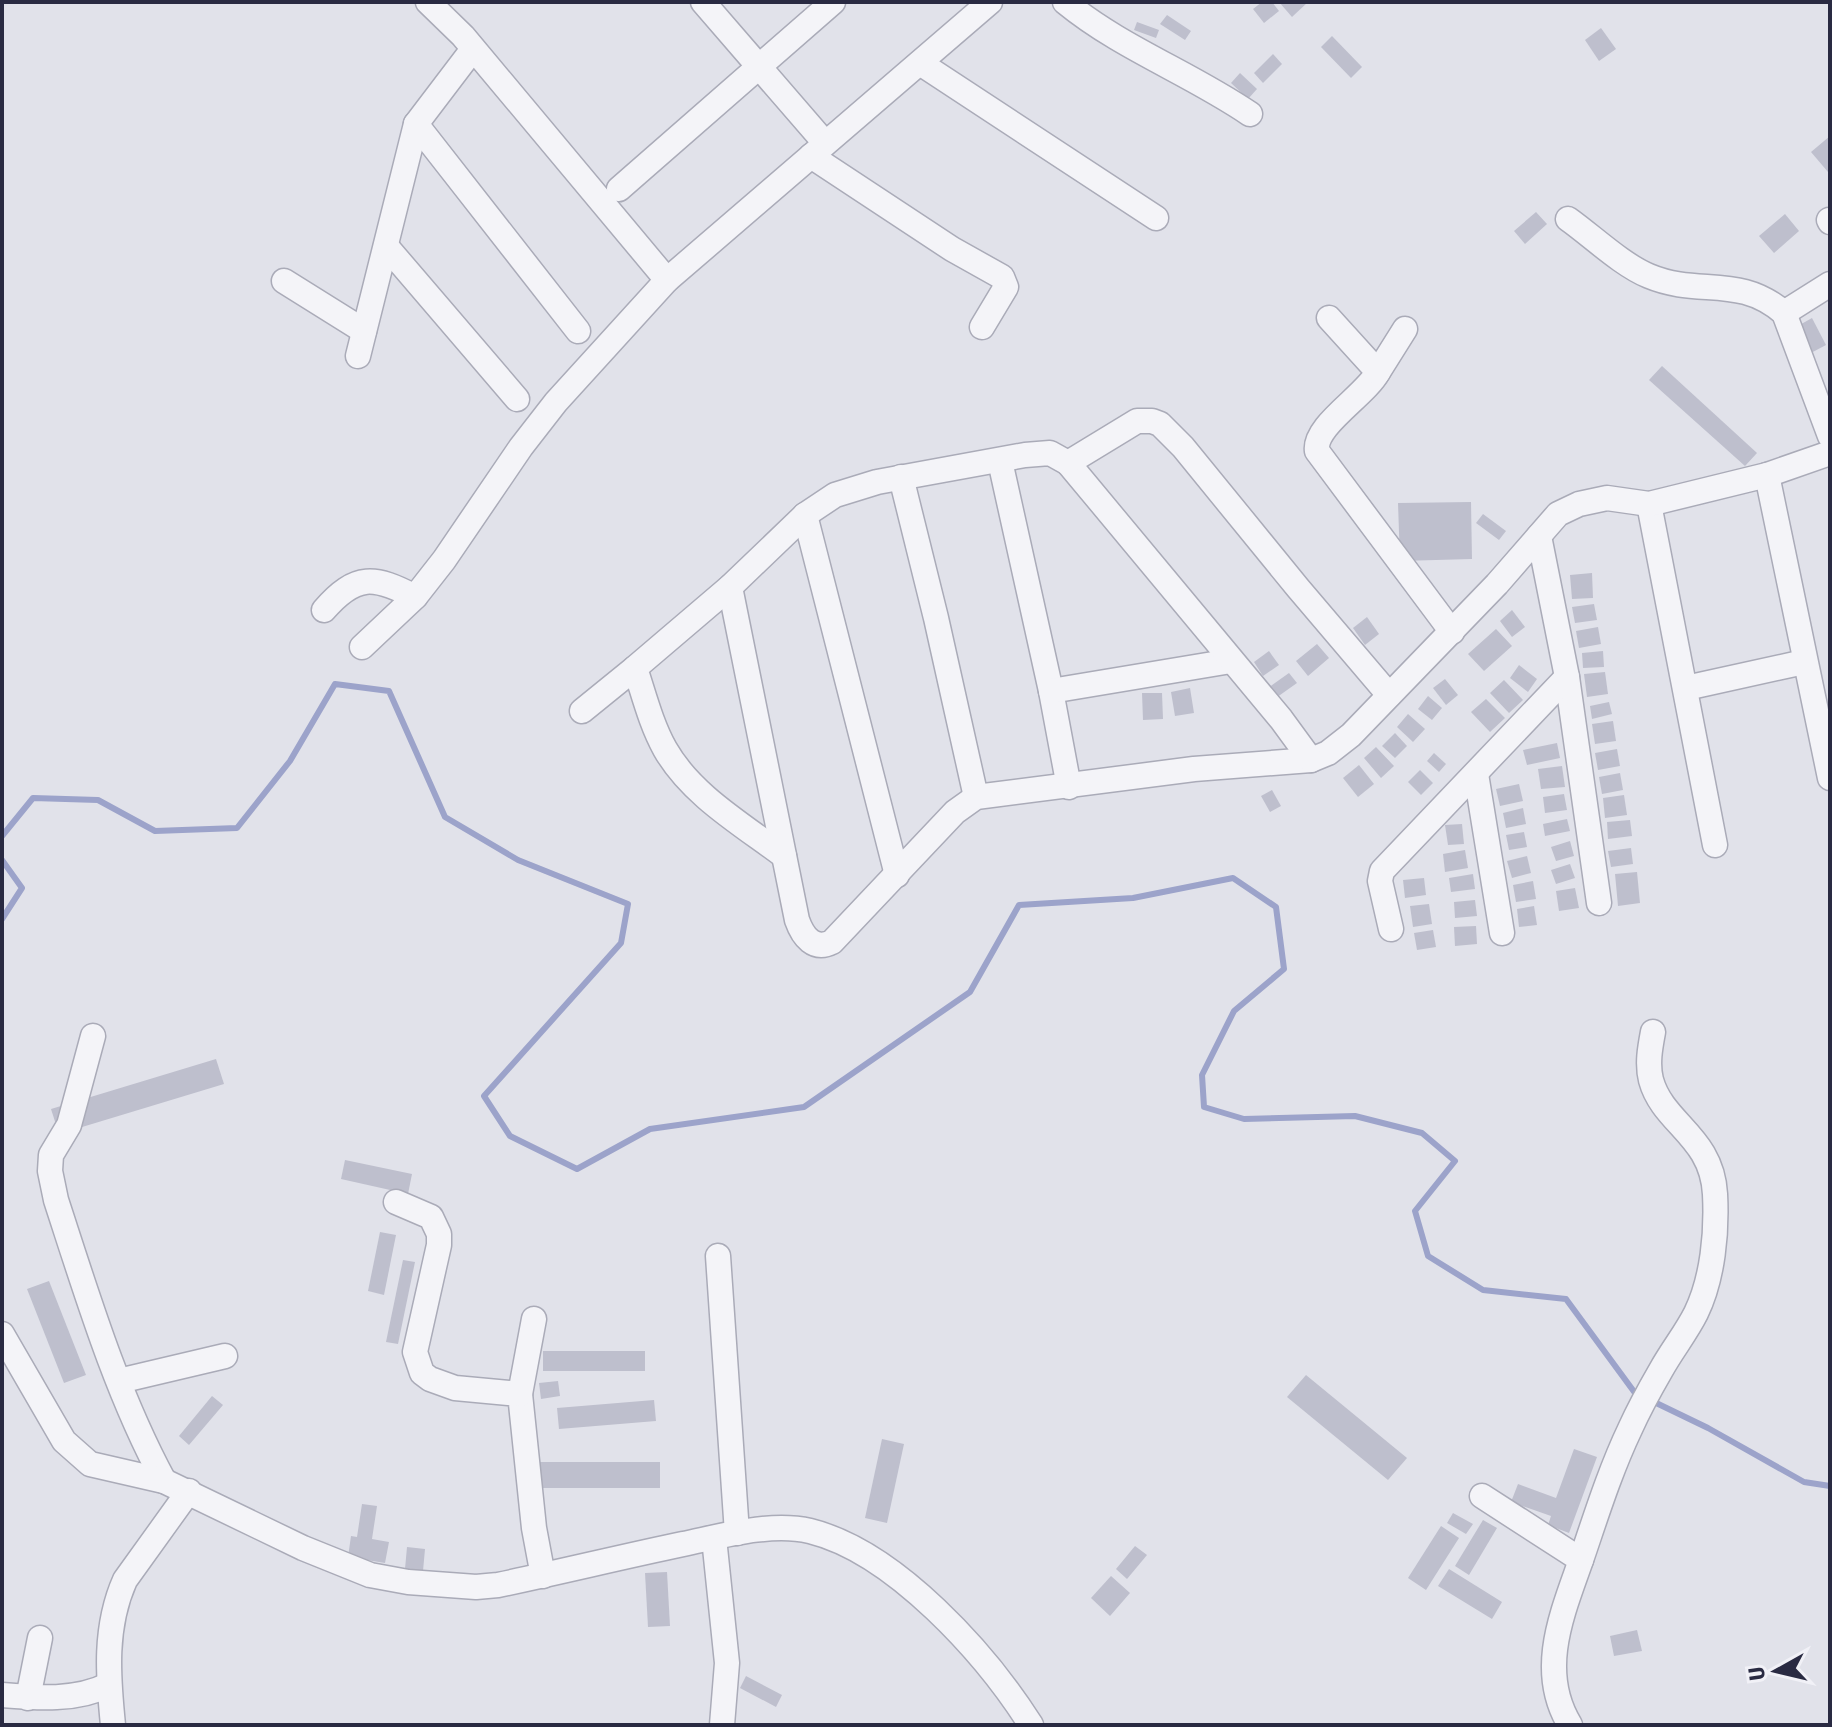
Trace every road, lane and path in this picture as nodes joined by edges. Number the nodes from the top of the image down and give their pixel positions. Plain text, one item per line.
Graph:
1 (428, 2) edge
2 (703, 2) edge
3 (990, 2) edge
4 (1065, 2) edge
5 (829, 3) edge
6 (473, 49) junction
7 (920, 63) junction
8 (760, 67) junction
9 (1250, 114) dead end
10 (416, 124) junction
11 (818, 149) junction
12 (619, 189) dead end
13 (1156, 218) dead end
14 (1568, 219) dead end
15 (386, 246) junction
16 (667, 280) junction
17 (284, 281) dead end
18 (1830, 284) edge
19 (1784, 313) junction
20 (1329, 318) dead end
21 (982, 327) dead end
22 (1405, 329) dead end
23 (364, 331) junction
24 (578, 331) dead end
25 (358, 356) dead end
26 (1378, 372) junction
27 (517, 399) dead end
28 (1830, 436) edge
29 (1830, 453) edge
30 (1000, 461) junction
31 (1068, 463) junction
32 (1767, 475) junction
33 (901, 477) junction
34 (1649, 504) junction
35 (805, 515) junction
36 (1539, 536) junction
37 (730, 587) junction
38 (415, 597) junction
39 (324, 610) dead end
40 (1452, 632) junction
41 (362, 647) dead end
42 (1231, 661) junction
43 (1804, 662) junction
44 (635, 668) junction
45 (1567, 677) junction
46 (1686, 688) junction
47 (1051, 691) junction
48 (1389, 695) junction
49 (582, 711) dead end
50 (1311, 760) junction
51 (1476, 774) junction
52 (1830, 778) edge
53 (1069, 787) junction
54 (976, 797) junction
55 (1715, 845) dead end
56 (784, 856) junction
57 (897, 875) junction
58 (1599, 903) dead end
59 (1391, 929) dead end
60 (1502, 933) dead end
61 (1653, 1032) dead end
62 (93, 1036) dead end
63 (396, 1202) dead end
64 (718, 1256) dead end
65 (534, 1319) dead end
66 (2, 1334) edge
67 (225, 1356) dead end
68 (119, 1381) junction
69 (520, 1394) junction
70 (164, 1481) junction
71 (189, 1491) junction
72 (1482, 1496) dead end
73 (726, 1535) junction
74 (1581, 1560) junction
75 (543, 1576) junction
76 (40, 1638) dead end
77 (108, 1685) junction
78 (2, 1695) edge
79 (28, 1698) junction
80 (113, 1725) edge
81 (722, 1725) edge
82 (1031, 1725) edge
83 (1570, 1725) edge

1 - 6 street
2 - 8 street
3 - 7 street
4 - 9 street
5 - 8 street
6 - 10 street
6 - 16 street
7 - 11 street
7 - 13 street
8 - 11 street
8 - 12 street
10 - 15 street
10 - 24 street
11 - 16 street
11 - 21 street
14 - 19 street
15 - 23 street
15 - 27 street
16 - 38 street
17 - 23 street
18 - 19 street
19 - 28 street
20 - 26 street
22 - 26 street
23 - 25 street
26 - 40 street
29 - 32 street
30 - 31 street
30 - 33 street
30 - 47 street
31 - 42 street
31 - 48 street
32 - 34 street
32 - 43 street
33 - 35 street
33 - 54 street
34 - 36 street
34 - 46 street
35 - 37 street
35 - 57 street
36 - 40 street
36 - 45 street
37 - 44 street
37 - 56 street
38 - 39 street
38 - 41 street
40 - 48 street
42 - 47 street
42 - 50 street
43 - 46 street
43 - 52 street
44 - 49 street
44 - 56 street
45 - 51 street
45 - 58 street
46 - 55 street
47 - 53 street
48 - 50 street
50 - 53 street
51 - 59 street
51 - 60 street
53 - 54 street
54 - 57 street
56 - 57 street
61 - 74 street
62 - 68 street
63 - 69 street
64 - 73 street
65 - 69 street
66 - 70 street
67 - 68 street
68 - 70 street
69 - 75 street
70 - 71 street
71 - 75 street
71 - 77 street
72 - 74 street
73 - 75 street
73 - 81 street
73 - 82 street
74 - 83 street
76 - 79 street
77 - 79 street
77 - 80 street
78 - 79 street

